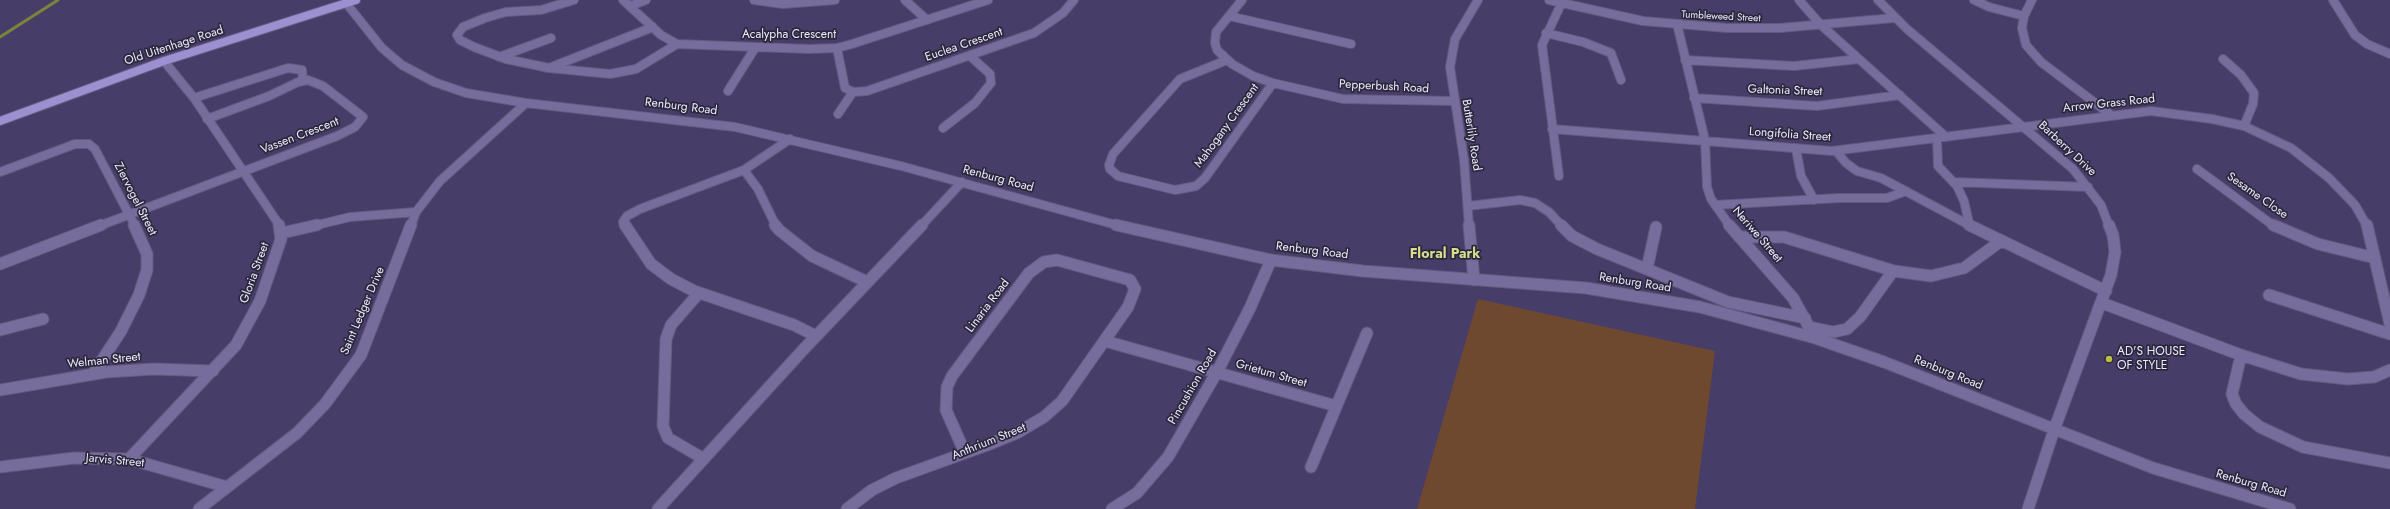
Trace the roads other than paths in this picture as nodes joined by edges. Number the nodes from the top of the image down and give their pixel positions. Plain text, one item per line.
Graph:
1 (356, 0) edge
2 (574, 0) edge
3 (623, 0) edge
4 (646, 0) edge
5 (754, 0) edge
6 (835, 0) edge
7 (904, 0) edge
8 (988, 0) edge
9 (1074, 0) edge
10 (1242, 0) edge
11 (1478, 0) edge
12 (1549, 0) edge
13 (1799, 0) edge
14 (1878, 0) edge
15 (1974, 0) edge
16 (2032, 0) edge
17 (2333, 0) edge
18 (1562, 1) edge
19 (346, 3) junction
20 (630, 6) junction
21 (1230, 16) junction
22 (2024, 16) junction
23 (1894, 18) junction
24 (927, 20) junction
25 (1677, 24) junction
26 (1821, 25) junction
27 (653, 27) junction
28 (1546, 33) junction
29 (551, 38) dead end
30 (678, 44) junction
31 (1351, 44) dead end
32 (755, 48) junction
33 (837, 48) junction
34 (2390, 54) edge
35 (970, 56) junction
36 (499, 57) junction
37 (1859, 59) junction
38 (2223, 59) dead end
39 (1227, 60) junction
40 (1685, 60) junction
41 (164, 62) junction
42 (550, 68) junction
43 (303, 80) junction
44 (1621, 80) dead end
45 (1273, 84) junction
46 (728, 91) dead end
47 (853, 92) junction
48 (1900, 96) junction
49 (194, 98) junction
50 (1694, 98) junction
51 (1453, 102) junction
52 (526, 103) junction
53 (838, 114) dead end
54 (2111, 115) junction
55 (207, 119) junction
56 (0, 121) edge
57 (2244, 126) junction
58 (2025, 127) junction
59 (943, 128) dead end
60 (1552, 129) junction
61 (1942, 138) junction
62 (790, 139) junction
63 (1705, 140) junction
64 (1796, 149) junction
65 (1836, 150) junction
66 (2197, 169) dead end
67 (242, 170) junction
68 (744, 170) junction
69 (0, 172) edge
70 (1559, 176) dead end
71 (962, 182) junction
72 (1954, 182) junction
73 (2088, 186) junction
74 (1906, 190) junction
75 (1814, 200) junction
76 (1715, 205) junction
77 (1468, 206) junction
78 (416, 212) junction
79 (128, 214) junction
80 (1969, 223) junction
81 (1656, 227) dead end
82 (282, 233) junction
83 (1739, 237) junction
84 (2000, 241) junction
85 (2375, 258) junction
86 (1271, 260) junction
87 (0, 264) edge
88 (1647, 269) junction
89 (1893, 271) junction
90 (1130, 280) joint
91 (1474, 280) junction
92 (867, 282) junction
93 (2106, 291) junction
94 (699, 293) junction
95 (2269, 295) dead end
96 (2102, 303) junction
97 (42, 319) dead end
98 (1807, 323) junction
99 (2390, 324) edge
100 (0, 330) edge
101 (1367, 333) dead end
102 (2390, 334) edge
103 (816, 336) junction
104 (1815, 338) junction
105 (1105, 342) junction
106 (2241, 355) junction
107 (2390, 370) edge
108 (212, 371) junction
109 (1217, 372) junction
110 (93, 374) junction
111 (0, 390) edge
112 (1336, 406) junction
113 (2054, 430) junction
114 (965, 453) junction
115 (129, 459) junction
116 (704, 459) junction
117 (2390, 463) edge
118 (0, 467) edge
119 (1311, 467) dead end
120 (228, 487) junction
121 (199, 509) edge
122 (658, 509) edge
123 (847, 509) edge
124 (1112, 509) edge
125 (2028, 509) edge
126 (2290, 509) edge

1 - 19 main road, Old Uitenhage Road
2 - 36 street
3 - 20 street
4 - 20 street
5 - 6 street
7 - 24 street
8 - 24 street, Acalypha Crescent
9 - 35 street, Euclea Crescent
10 - 21 street, Pepperbush Road
11 - 51 street, Butterlily Road
12 - 18 street, Tumbleweed Street
13 - 26 street
14 - 23 street, Barberry Drive
15 - 22 street
16 - 22 street
17 - 34 street
18 - 25 street, Tumbleweed Street
18 - 28 street
19 - 41 main road, Old Uitenhage Road
19 - 52 street, Renburg Road
20 - 27 street
21 - 31 street
21 - 39 street, Pepperbush Road
22 - 54 street
23 - 26 street, Tumbleweed Street
23 - 58 street, Barberry Drive
24 - 33 street, Acalypha Crescent
25 - 26 street, Tumbleweed Street
25 - 40 street, Neriwe Street
26 - 37 street
27 - 30 street
27 - 42 street
28 - 44 street
28 - 60 street
29 - 36 street
30 - 32 street, Acalypha Crescent
30 - 42 street
32 - 33 street, Acalypha Crescent
32 - 46 street
33 - 47 street
35 - 47 street, Euclea Crescent
35 - 59 street
36 - 42 street
37 - 40 street
37 - 48 street
38 - 57 street
39 - 45 street, Pepperbush Road
39 - 45 street, Mahogany Crescent
40 - 50 street, Neriwe Street
41 - 49 street, Gloria Street
41 - 56 main road, Old Uitenhage Road
43 - 49 street
43 - 55 street
43 - 67 street, Vassen Crescent
45 - 51 street, Pepperbush Road
47 - 53 street
48 - 50 street, Galtonia Street
48 - 61 street
49 - 55 street, Gloria Street
50 - 63 street, Neriwe Street
51 - 77 street, Butterlily Road
52 - 62 street, Renburg Road
52 - 78 street, Saint Ledger Drive
54 - 57 street, Arrow Grass Road
54 - 58 street, Arrow Grass Road
55 - 67 street, Gloria Street
57 - 85 street, Arrow Grass Road
58 - 61 street, Longifolia Street
58 - 73 street, Barberry Drive
60 - 63 street, Longifolia Street
60 - 70 street
61 - 65 street, Longifolia Street
61 - 72 street
62 - 68 street
62 - 71 street, Renburg Road
63 - 64 street, Longifolia Street
63 - 76 street, Neriwe Street
64 - 65 street, Longifolia Street
64 - 75 street
65 - 74 street
66 - 85 street, Sesame Close
67 - 79 street
67 - 82 street, Gloria Street
68 - 92 street
68 - 94 street
69 - 79 street, Ziervogel Street
71 - 86 street, Renburg Road
71 - 92 street
72 - 73 street
72 - 80 street
73 - 93 street, Barberry Drive
74 - 75 street
74 - 80 street
75 - 76 street
76 - 83 street, Neriwe Street
77 - 88 street
77 - 91 street, Butterlily Road
78 - 82 street
78 - 120 street, Saint Ledger Drive
79 - 87 street
79 - 110 street, Ziervogel Street
80 - 84 street
81 - 88 street
82 - 108 street, Gloria Street
83 - 89 street
83 - 98 street, Neriwe Street
84 - 89 street
84 - 93 street
85 - 99 street, Arrow Grass Road
86 - 91 street, Renburg Road
86 - 109 street, Pincushion Road
88 - 98 street
89 - 98 street
90 - 105 street, Anthrium Street
90 - 114 street, Linaria Road
91 - 104 street, Renburg Road
92 - 103 street
93 - 96 street, Barberry Drive
94 - 103 street
94 - 116 street
95 - 102 street
96 - 106 street
96 - 113 street, Barberry Drive
97 - 100 street
98 - 104 street, Neriwe Street
101 - 112 street
103 - 116 street
104 - 113 street, Renburg Road
105 - 109 street, Grietum Street
105 - 114 street, Anthrium Street
106 - 107 street
106 - 117 street
108 - 110 street, Welman Street
108 - 115 street, Gloria Street
109 - 112 street, Grietum Street
109 - 124 street, Pincushion Road
110 - 111 street, Welman Street
112 - 119 street
113 - 125 street, Barberry Drive
113 - 126 street, Renburg Road
114 - 123 street, Anthrium Street
115 - 118 street, Jarvis Street
115 - 120 street, Jarvis Street
116 - 122 street
120 - 121 street, Saint Ledger Drive

